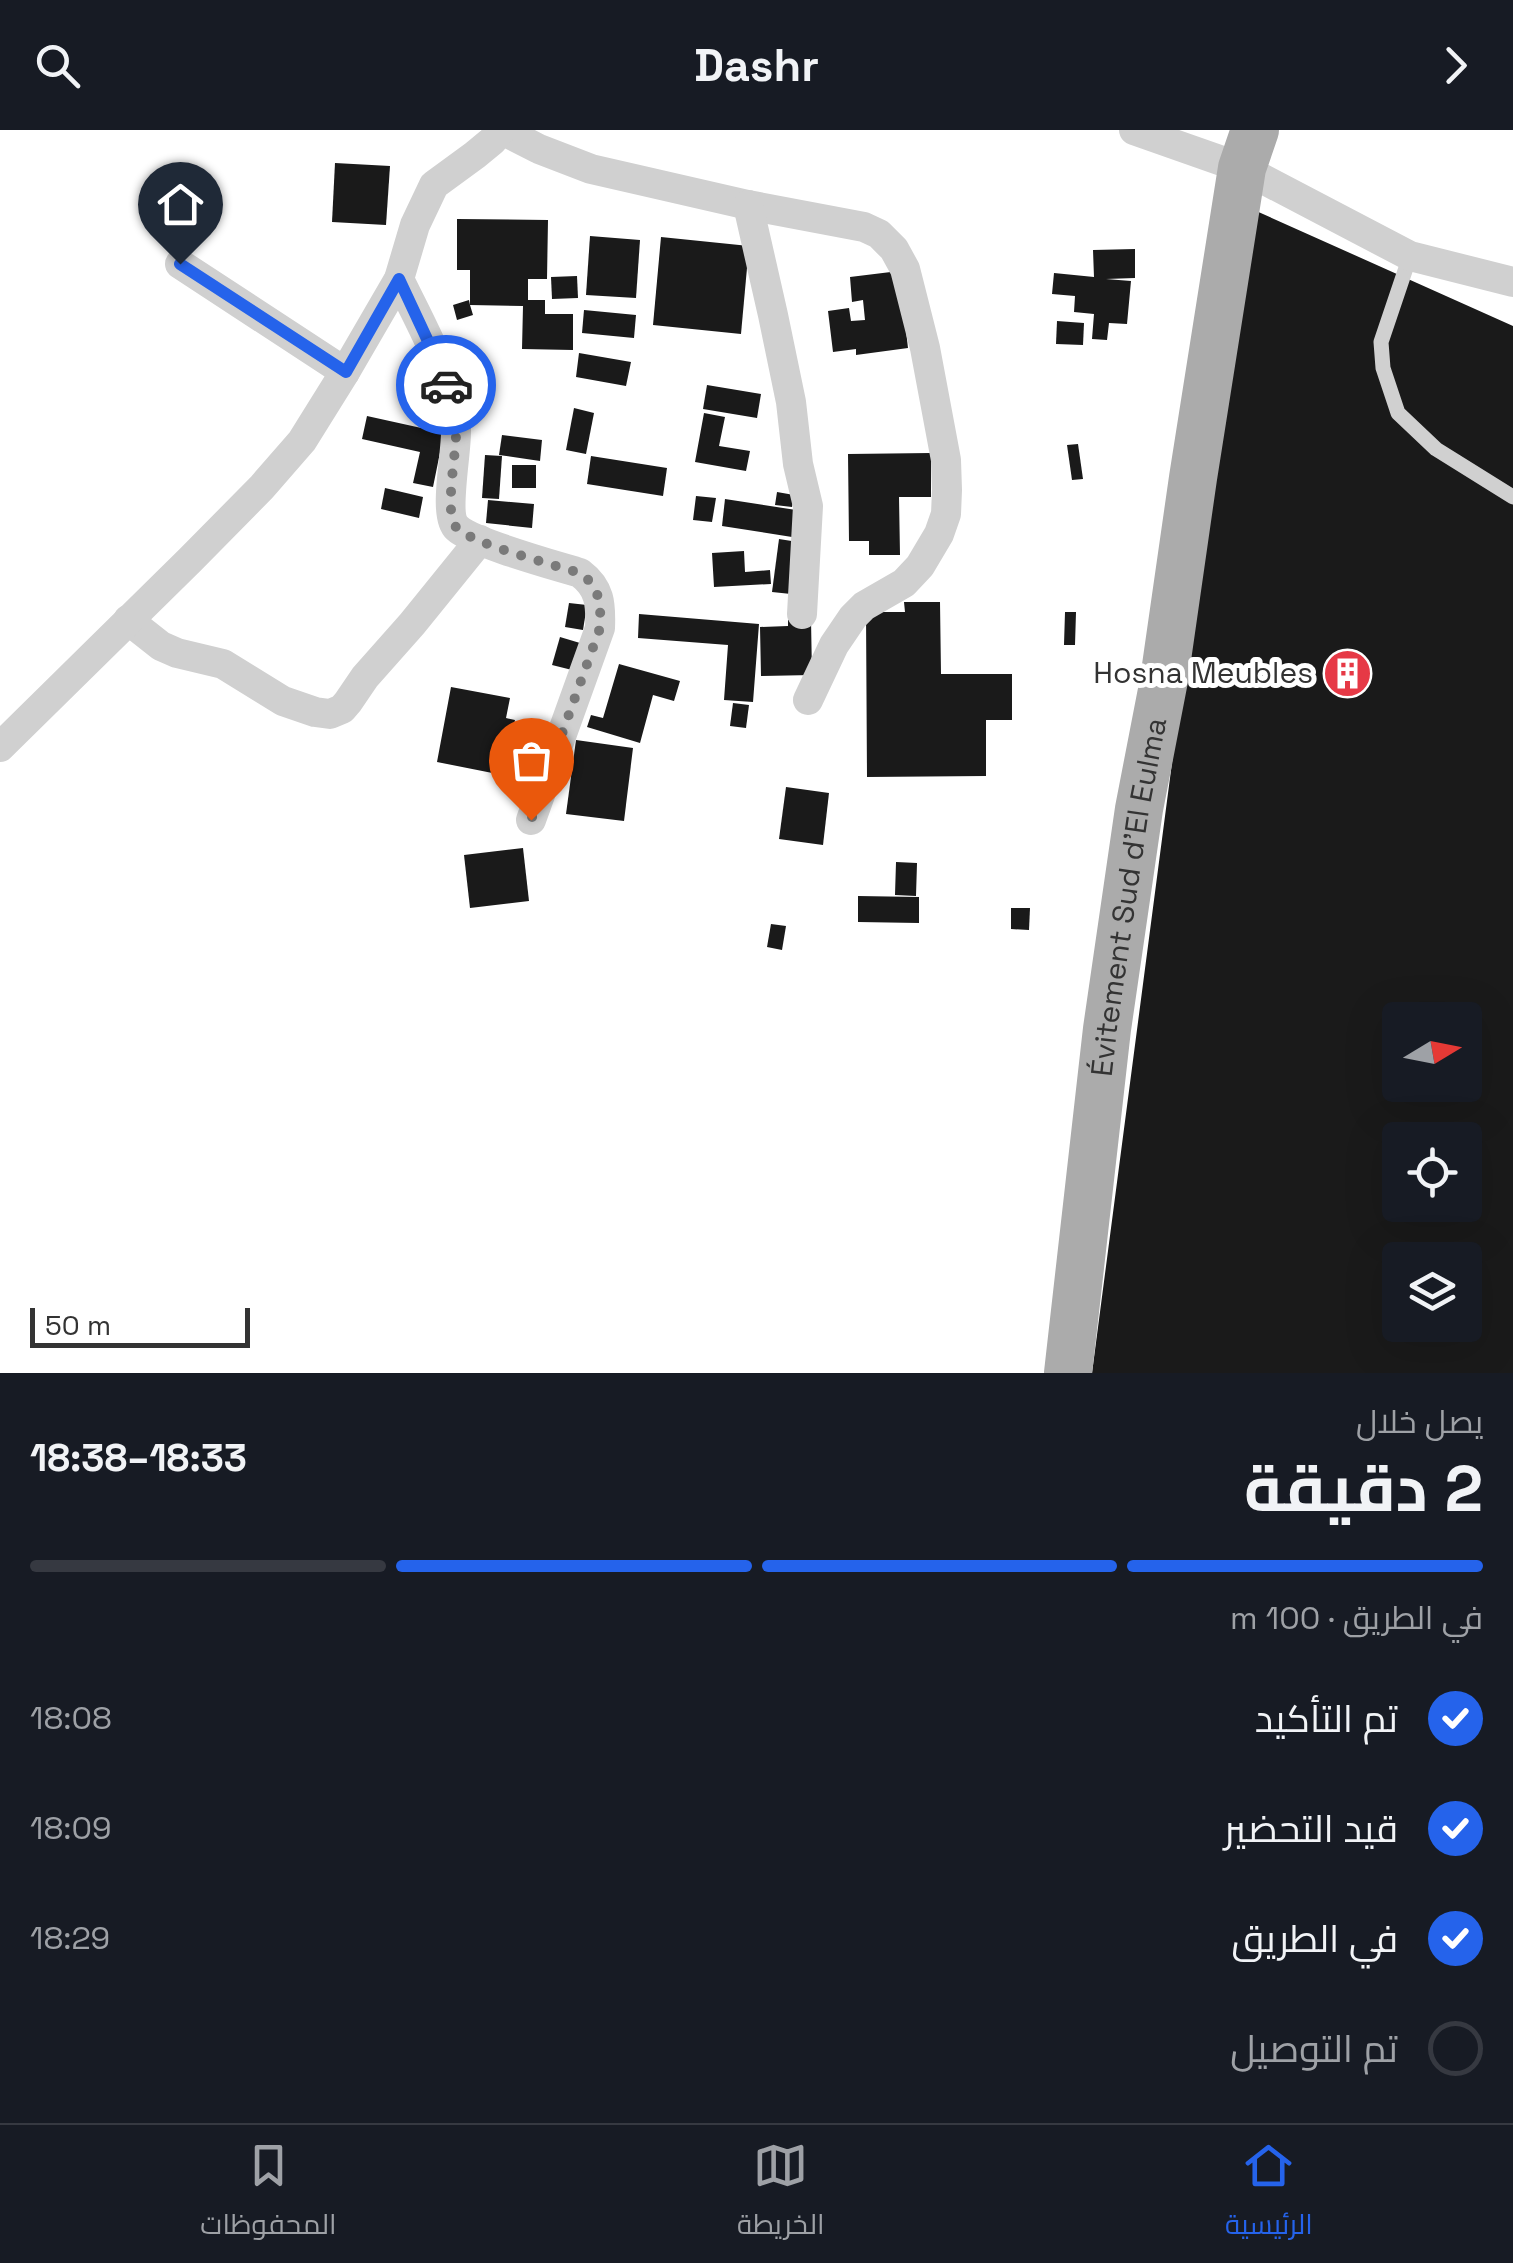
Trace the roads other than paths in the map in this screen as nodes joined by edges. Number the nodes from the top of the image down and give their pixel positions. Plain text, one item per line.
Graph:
1 (501, 130) edge
2 (1134, 130) edge
3 (1248, 149) edge
4 (748, 205) junction
5 (1410, 256) junction
6 (180, 264) dead end
7 (399, 279) junction
8 (1513, 282) edge
9 (346, 372) junction
10 (1513, 498) edge
11 (480, 540) junction
12 (802, 614) dead end
13 (128, 620) junction
14 (808, 700) dead end
15 (0, 747) edge
16 (531, 820) dead end
17 (1068, 1373) edge

1 - 4 street
1 - 7 street
2 - 3 street
3 - 5 street
3 - 17 main road, Évitement Sud d'El Eulma
4 - 12 street
4 - 14 street
5 - 8 street
5 - 10 lane
6 - 9 street
7 - 9 street
7 - 11 street
9 - 13 street
11 - 13 street
11 - 16 street
13 - 15 street

